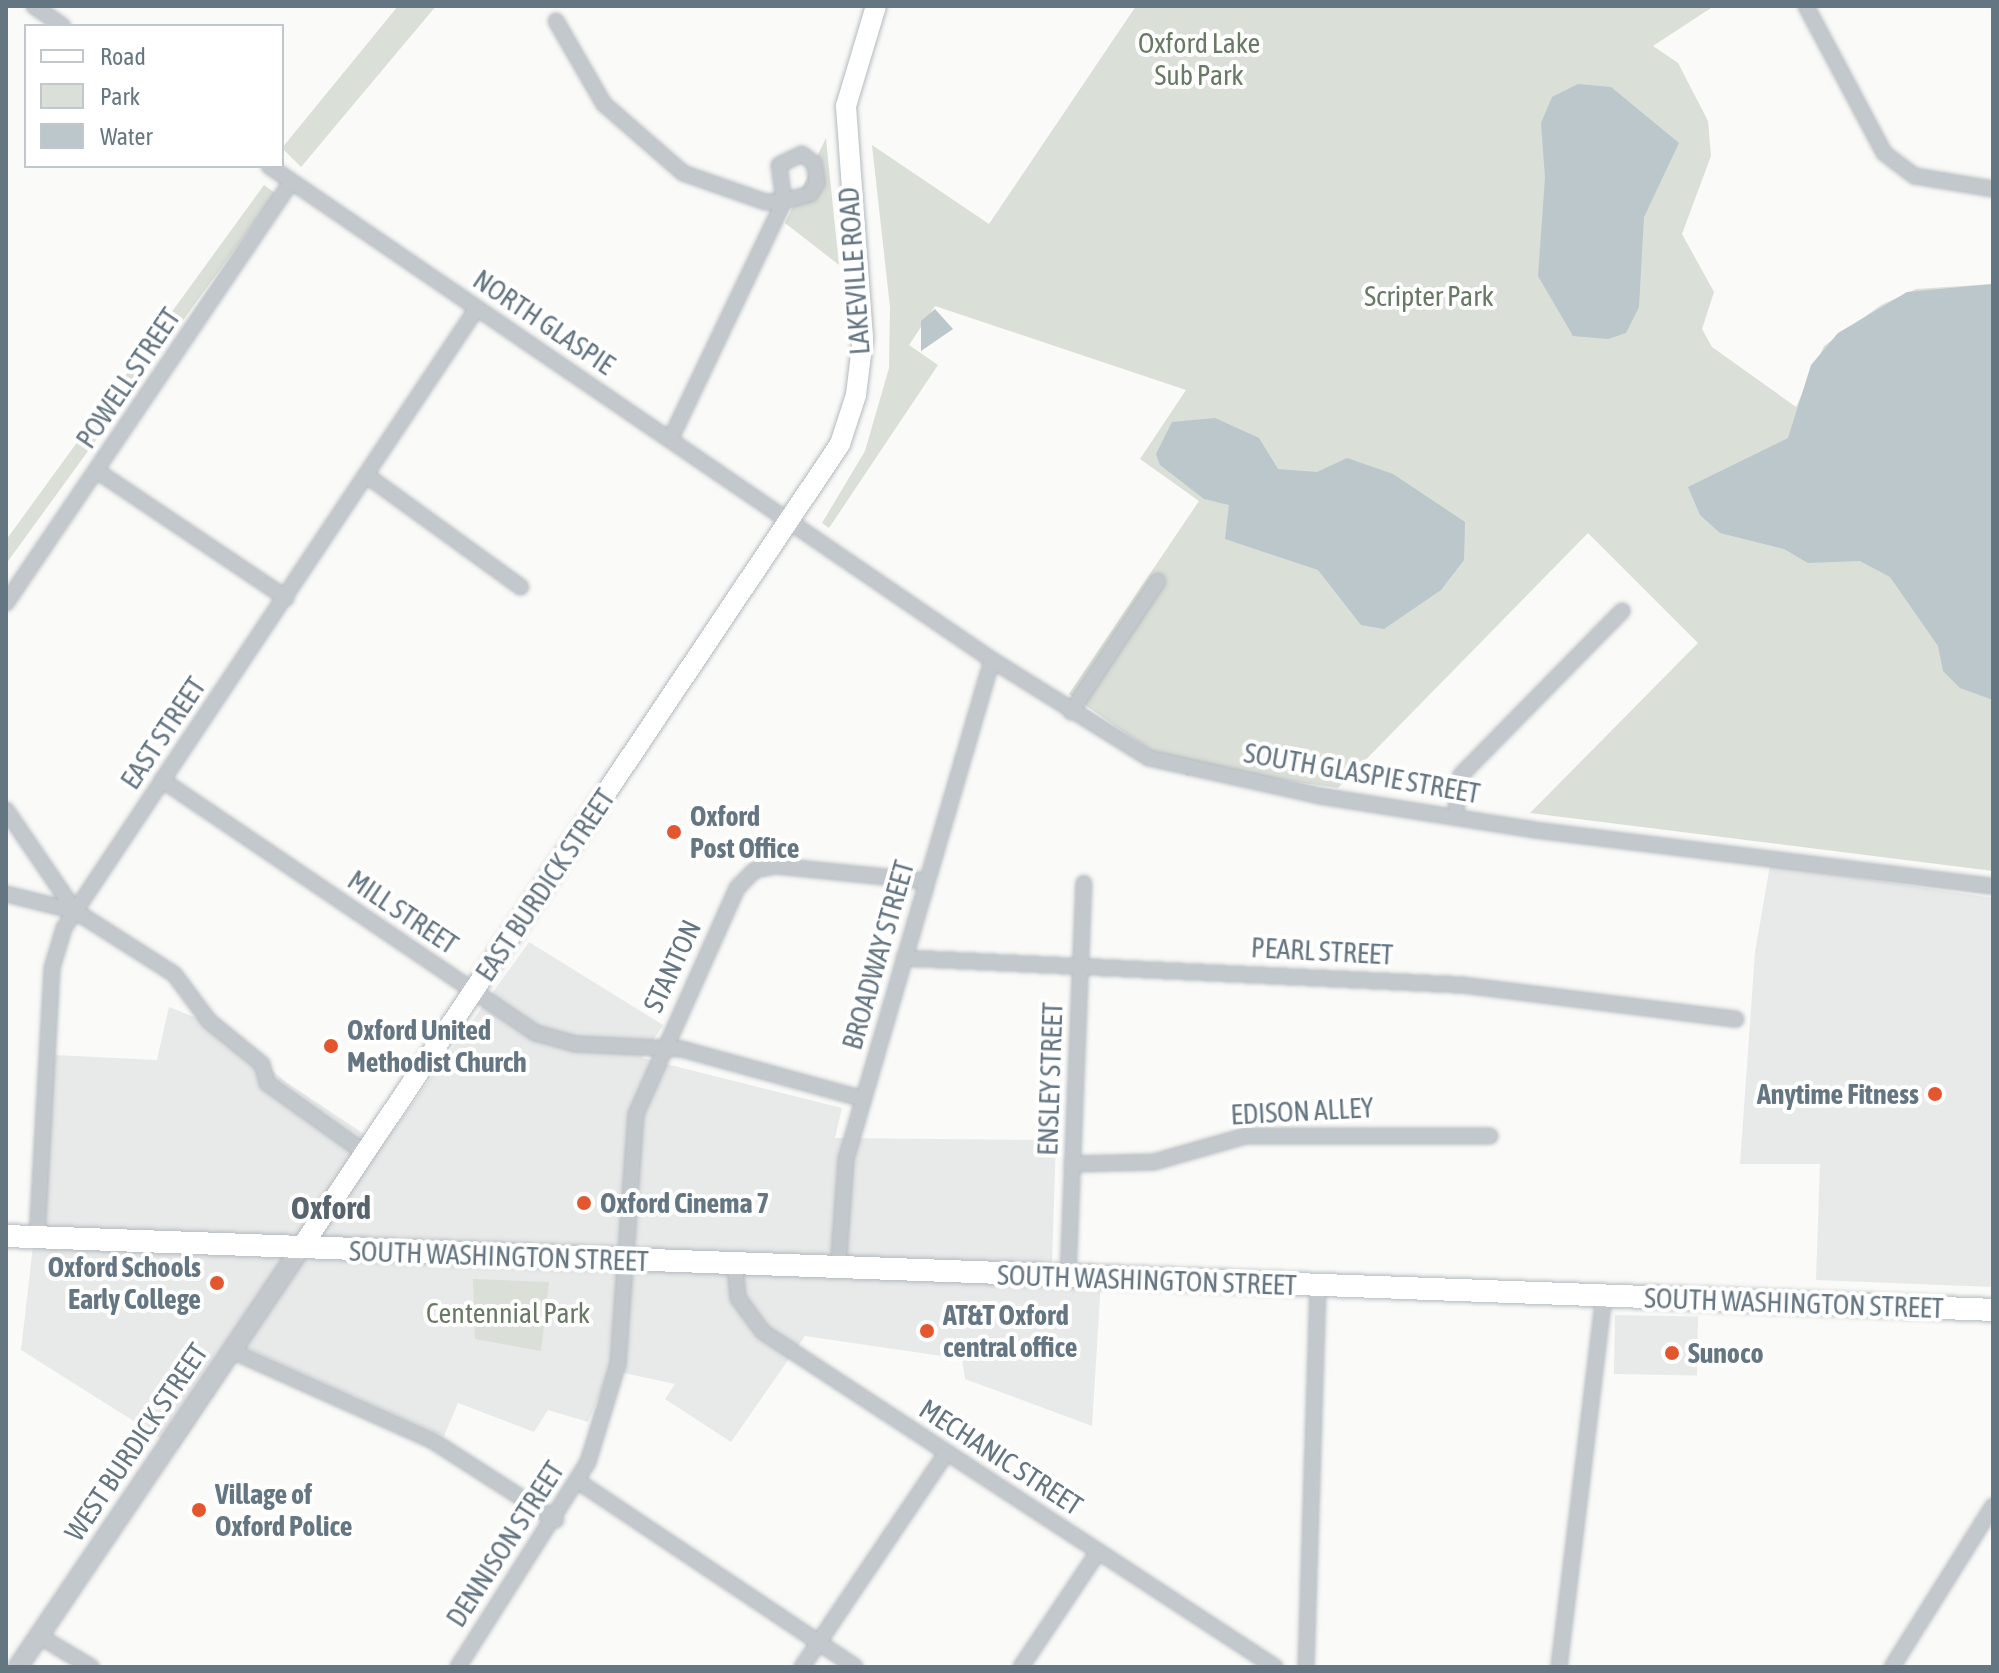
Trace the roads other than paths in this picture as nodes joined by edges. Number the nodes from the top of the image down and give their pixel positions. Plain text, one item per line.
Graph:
1 (34, 6) edge
2 (876, 6) edge
3 (1806, 6) edge
4 (556, 21) dead end
5 (60, 24) edge
6 (272, 168) edge
7 (291, 182) junction
8 (1993, 189) edge
9 (477, 308) junction
10 (671, 438) junction
11 (97, 471) junction
12 (366, 475) junction
13 (790, 522) junction
14 (1158, 581) dead end
15 (521, 587) dead end
16 (286, 598) junction
17 (6, 603) edge
18 (1622, 611) dead end
19 (992, 660) junction
20 (1071, 712) junction
21 (162, 780) junction
22 (6, 810) edge
23 (1455, 817) junction
24 (926, 881) junction
25 (1084, 883) dead end
26 (1993, 886) edge
27 (6, 894) edge
28 (75, 911) junction
29 (904, 958) junction
30 (1081, 964) junction
31 (473, 992) junction
32 (1736, 1019) dead end
33 (663, 1047) junction
34 (863, 1099) junction
35 (1490, 1136) dead end
36 (365, 1153) junction
37 (1072, 1164) junction
38 (6, 1236) edge
39 (37, 1237) junction
40 (301, 1248) junction
41 (628, 1260) junction
42 (735, 1264) junction
43 (838, 1269) junction
44 (1068, 1277) junction
45 (1318, 1286) junction
46 (1604, 1297) junction
47 (1993, 1310) edge
48 (232, 1351) junction
49 (947, 1452) junction
50 (579, 1482) junction
51 (1993, 1506) edge
52 (556, 1520) junction
53 (1098, 1552) junction
54 (39, 1636) junction
55 (818, 1642) junction
56 (18, 1667) edge
57 (91, 1667) edge
58 (458, 1667) edge
59 (802, 1667) edge
60 (855, 1667) edge
61 (1021, 1667) edge
62 (1275, 1667) edge
63 (1306, 1667) edge
64 (1559, 1667) edge
65 (1892, 1667) edge

1 - 5 street
2 - 13 main road, LAKEVILLE ROAD
3 - 8 street
4 - 10 street
6 - 7 street, NORTH GLASPIE
7 - 9 street, NORTH GLASPIE
7 - 11 street, POWELL STREET
9 - 10 street, NORTH GLASPIE
9 - 12 street, EAST STREET
10 - 13 street, NORTH GLASPIE
11 - 16 street
11 - 17 street, POWELL STREET
12 - 15 street
12 - 16 street, EAST STREET
13 - 19 street, SOUTH GLASPIE STREET
13 - 31 main road, EAST BURDICK STREET
14 - 20 street
16 - 21 street, EAST STREET
18 - 23 street
19 - 20 street, SOUTH GLASPIE STREET
19 - 24 street, BROADWAY STREET
20 - 23 street, SOUTH GLASPIE STREET
21 - 28 street, EAST STREET
21 - 31 street, MILL STREET
22 - 28 street
23 - 26 street, SOUTH GLASPIE STREET
24 - 29 street, BROADWAY STREET
24 - 33 street, STANTON
25 - 30 street, ENSLEY STREET
27 - 28 street
28 - 36 street
28 - 39 street, EAST STREET
29 - 30 street, PEARL STREET
29 - 34 street, BROADWAY STREET
30 - 32 street, PEARL STREET
30 - 37 street, ENSLEY STREET
31 - 33 street, MILL STREET
31 - 36 main road, EAST BURDICK STREET
33 - 34 street, MILL STREET
33 - 41 street, STANTON
34 - 43 street, BROADWAY STREET
35 - 37 street, EDISON ALLEY
36 - 40 main road, EAST BURDICK STREET
37 - 44 street, ENSLEY STREET
38 - 39 main road, SOUTH WASHINGTON STREET
39 - 40 main road, SOUTH WASHINGTON STREET
40 - 41 main road, SOUTH WASHINGTON STREET
40 - 48 street, WEST BURDICK STREET
41 - 42 main road, SOUTH WASHINGTON STREET
41 - 50 street, DENNISON STREET
42 - 43 main road, SOUTH WASHINGTON STREET
42 - 49 street, MECHANIC STREET
43 - 44 main road, SOUTH WASHINGTON STREET
44 - 45 main road, SOUTH WASHINGTON STREET
45 - 46 main road, SOUTH WASHINGTON STREET
45 - 63 street
46 - 47 main road, SOUTH WASHINGTON STREET
46 - 64 street
48 - 52 street
48 - 54 street, WEST BURDICK STREET
49 - 53 street, MECHANIC STREET
49 - 55 street
50 - 52 street, DENNISON STREET
50 - 55 street
51 - 65 street
52 - 58 street, DENNISON STREET
53 - 61 street
53 - 62 street, MECHANIC STREET
54 - 56 street, WEST BURDICK STREET
54 - 57 street
55 - 59 street
55 - 60 street

